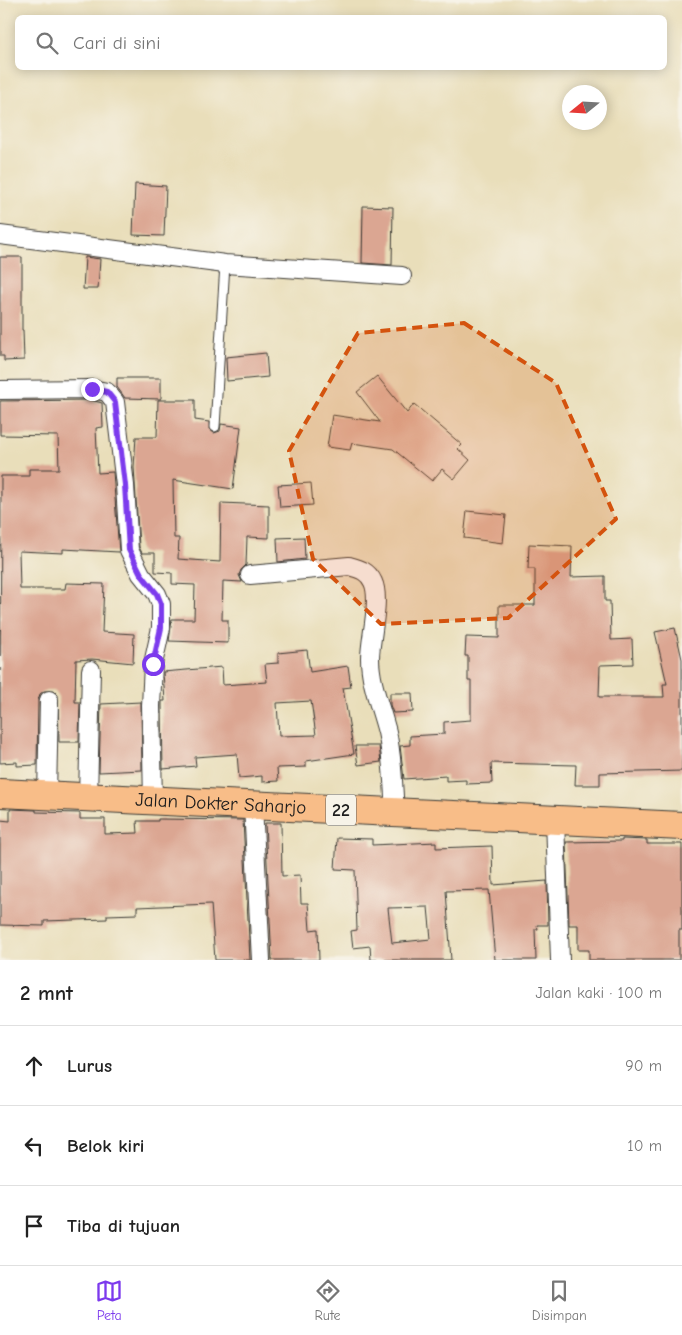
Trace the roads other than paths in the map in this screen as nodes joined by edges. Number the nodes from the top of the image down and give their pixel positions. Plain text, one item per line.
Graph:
1 (0, 235) edge
2 (225, 264) junction
3 (402, 276) dead end
4 (0, 390) edge
5 (215, 427) dead end
6 (250, 575) dead end
7 (91, 670) dead end
8 (49, 700) dead end
9 (0, 793) edge
10 (47, 796) junction
11 (88, 798) junction
12 (153, 801) junction
13 (253, 806) junction
14 (395, 812) junction
15 (555, 820) junction
16 (682, 826) edge
17 (261, 960) edge
18 (560, 960) edge

1 - 2 street
2 - 3 street
2 - 5 lane
4 - 12 street
6 - 14 street
7 - 11 street
8 - 10 street
9 - 10 highway, Jalan Dokter Saharjo / 22
10 - 11 highway, Jalan Dokter Saharjo / 22
11 - 12 highway, Jalan Dokter Saharjo / 22
12 - 13 highway, Jalan Dokter Saharjo / 22
13 - 14 highway, Jalan Dokter Saharjo / 22
13 - 17 street
14 - 15 highway, Jalan Dokter Saharjo / 22
15 - 16 highway, Jalan Dokter Saharjo / 22
15 - 18 street

